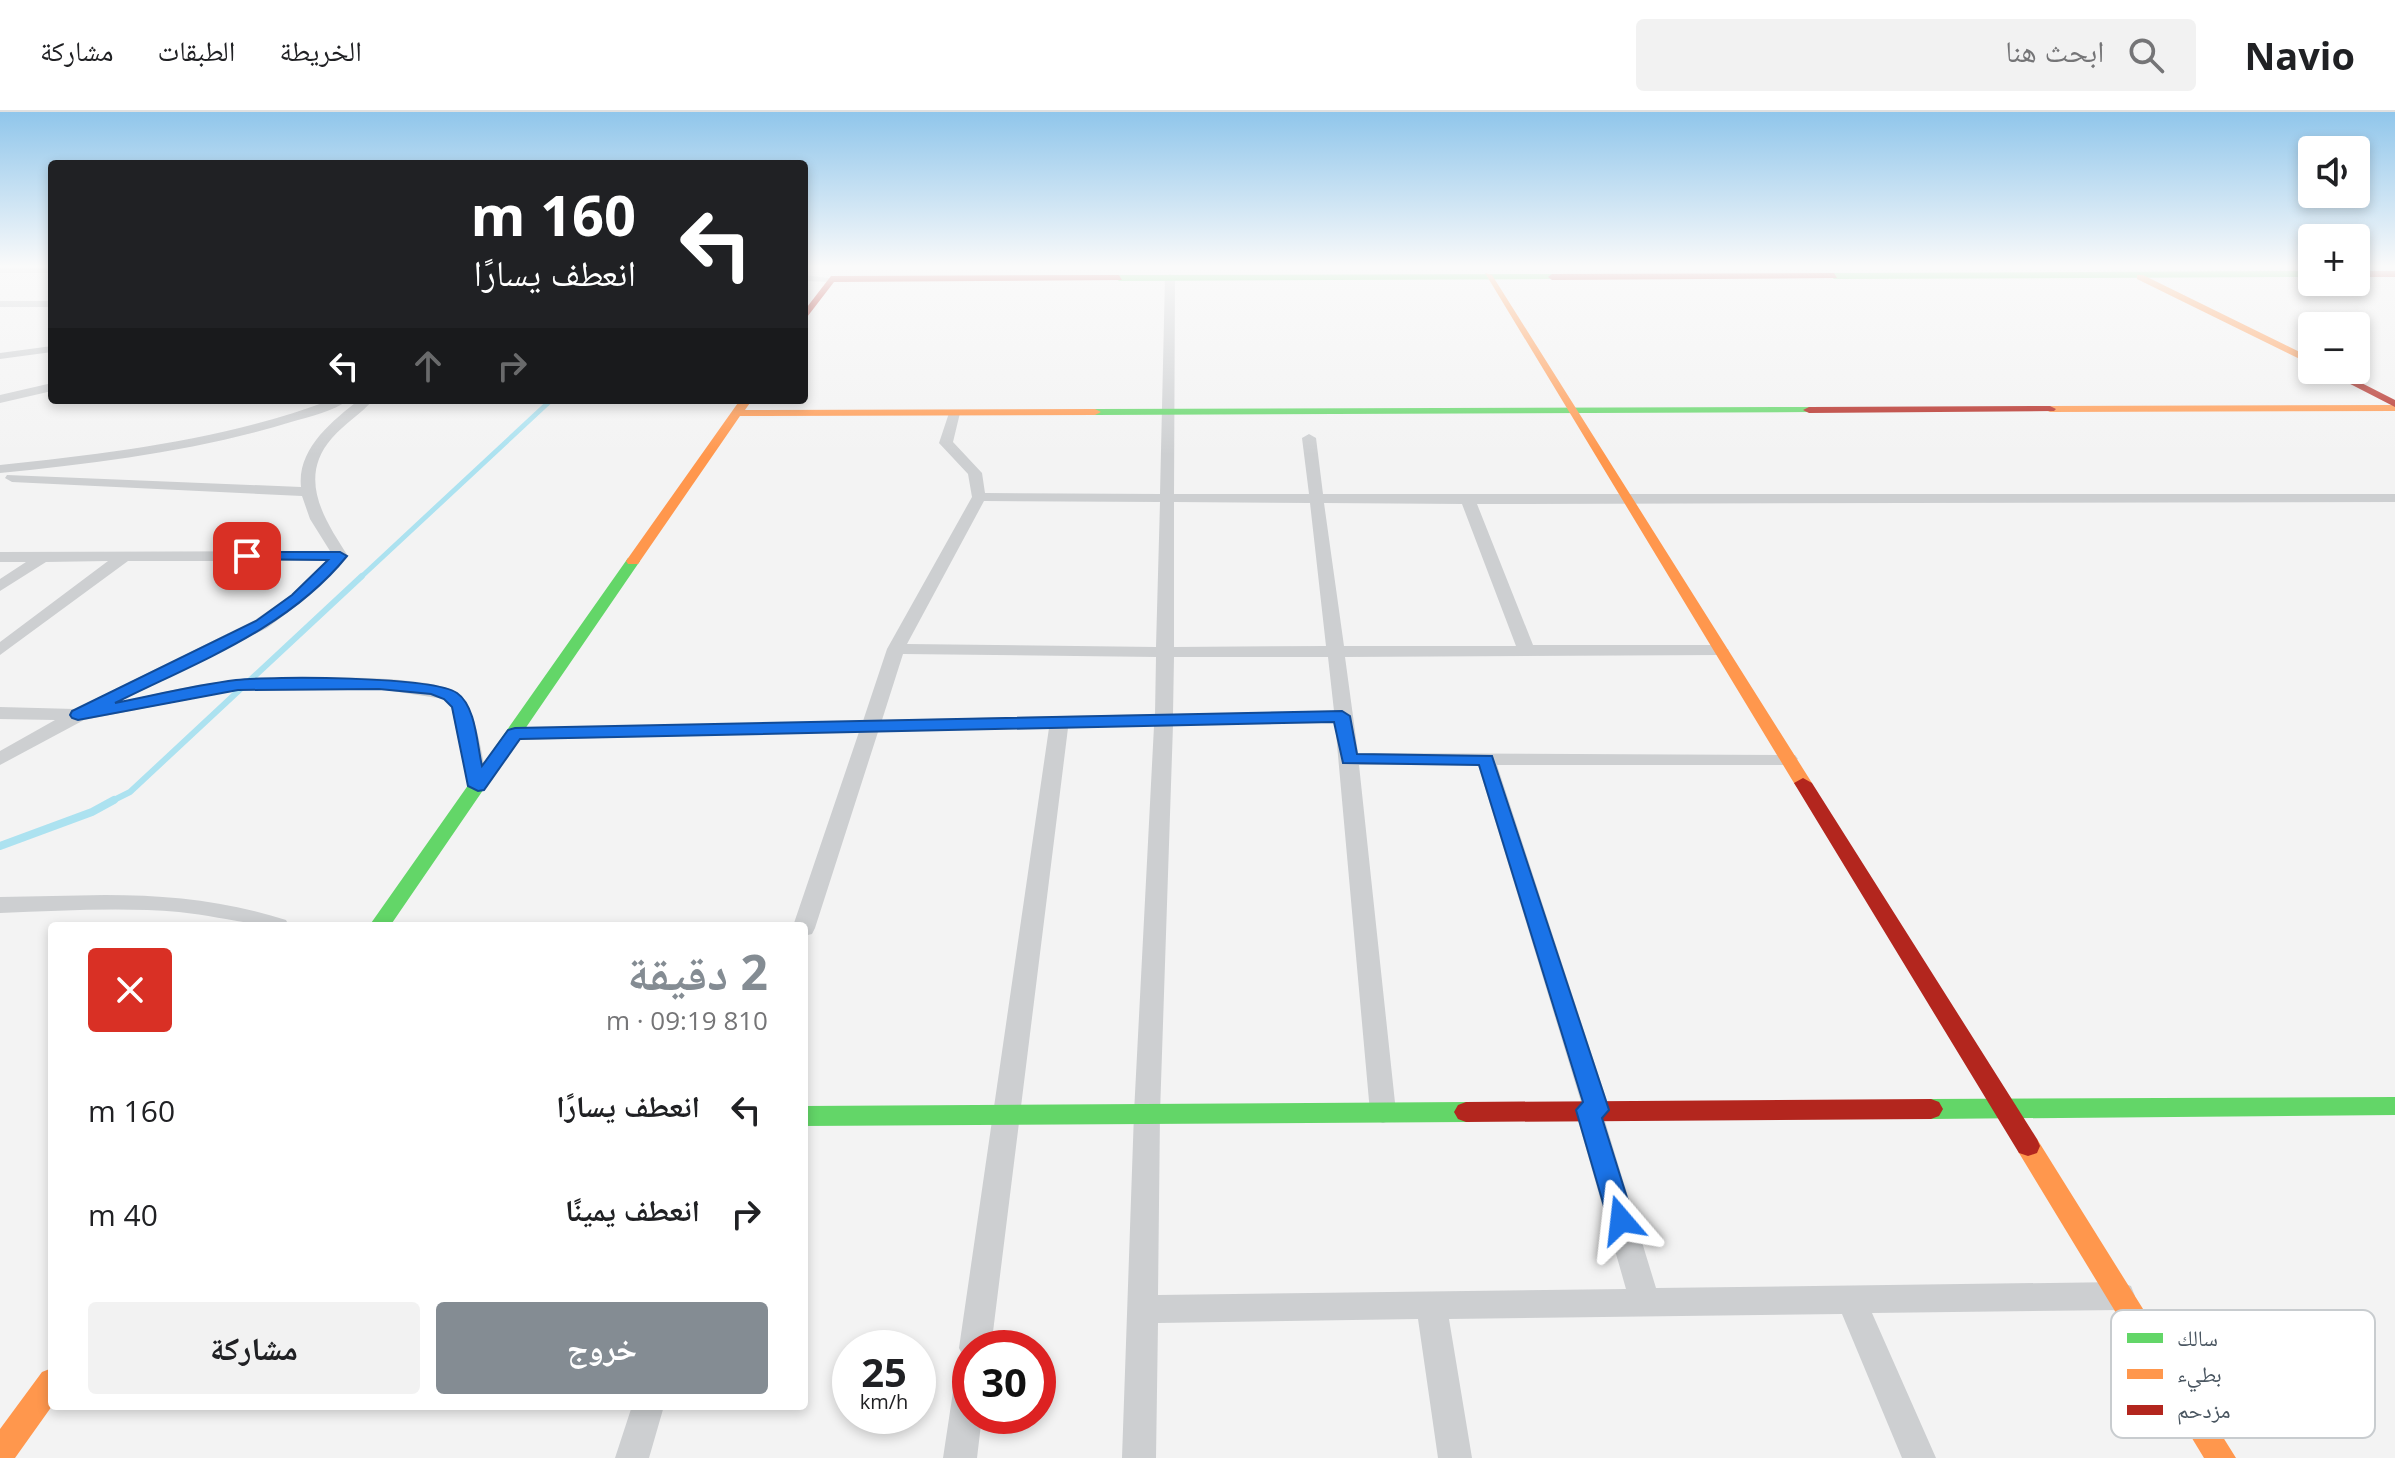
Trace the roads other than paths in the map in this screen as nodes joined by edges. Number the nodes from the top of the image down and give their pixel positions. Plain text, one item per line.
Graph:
1 (1168, 330) edge
2 (1522, 330) edge
3 (2247, 330) edge
4 (48, 350) edge
5 (2298, 355) edge
6 (0, 356) edge
7 (2354, 384) edge
8 (48, 388) edge
9 (0, 399) edge
10 (331, 404) edge
11 (362, 404) edge
12 (2395, 406) edge
13 (742, 407) edge
14 (1573, 412) junction
15 (954, 413) junction
16 (1166, 413) junction
17 (1309, 438) dead end
18 (0, 469) edge
19 (0, 478) edge
20 (310, 492) junction
21 (979, 497) junction
22 (2395, 498) edge
23 (1165, 500) junction
24 (1318, 500) junction
25 (1468, 500) junction
26 (1628, 500) junction
27 (340, 556) junction
28 (0, 557) edge
29 (43, 557) junction
30 (124, 557) junction
31 (0, 586) edge
32 (896, 649) junction
33 (1334, 649) junction
34 (1526, 649) junction
35 (0, 650) edge
36 (1720, 650) junction
37 (1164, 652) junction
38 (0, 713) edge
39 (78, 715) junction
40 (1342, 716) junction
41 (1164, 720) junction
42 (1059, 722) junction
43 (873, 726) junction
44 (515, 734) junction
45 (0, 759) edge
46 (1349, 759) junction
47 (1788, 759) junction
48 (1486, 760) junction
49 (478, 786) junction
50 (9, 905) edge
51 (269, 922) edge
52 (382, 922) edge
53 (806, 922) edge
54 (0, 923) edge
55 (2395, 1106) edge
56 (2002, 1108) junction
57 (1592, 1110) junction
58 (1383, 1112) junction
59 (1147, 1113) junction
60 (1006, 1115) junction
61 (808, 1116) edge
62 (2120, 1296) junction
63 (1851, 1299) junction
64 (1645, 1302) junction
65 (1431, 1305) junction
66 (1143, 1309) junction
67 (2129, 1310) edge
68 (977, 1330) edge
69 (48, 1388) edge
70 (647, 1410) edge
71 (963, 1434) edge
72 (2209, 1438) edge
73 (0, 1454) edge
74 (632, 1458) edge
75 (960, 1458) edge
76 (1139, 1458) edge
77 (1455, 1458) edge
78 (1919, 1458) edge
79 (2221, 1458) edge

1 - 16 street
2 - 14 street
3 - 5 street
4 - 6 street
7 - 12 street
8 - 9 street
10 - 18 street
11 - 20 street
12 - 14 street
13 - 15 street
13 - 44 street
14 - 16 street
14 - 26 street
15 - 16 street
15 - 21 street
16 - 23 street
17 - 24 street
19 - 20 street
20 - 27 street
21 - 23 street
21 - 32 street
22 - 26 street
23 - 24 street
23 - 37 street
24 - 25 street
24 - 33 street
25 - 26 street
25 - 34 street
26 - 36 street
27 - 30 street
27 - 39 street
28 - 29 street
29 - 30 street
29 - 31 street
30 - 35 street
32 - 37 street
32 - 43 street
33 - 34 street
33 - 37 street
33 - 40 street
34 - 36 street
36 - 47 street
37 - 41 street
38 - 39 street
39 - 45 street
39 - 49 street
40 - 41 street
40 - 46 street
41 - 42 street
41 - 59 street
42 - 43 street
42 - 60 street
43 - 44 street
43 - 53 street
44 - 49 street
46 - 48 street
46 - 58 street
47 - 48 street
47 - 56 street
48 - 57 street
49 - 52 street
50 - 51 street
50 - 54 street
55 - 56 street
56 - 57 street
56 - 62 street
57 - 58 street
57 - 64 street
58 - 59 street
59 - 60 street
59 - 66 street
60 - 61 street
60 - 68 street
62 - 63 street
62 - 67 street
63 - 64 street
63 - 78 street
64 - 65 street
65 - 66 street
65 - 77 street
66 - 76 street
69 - 73 street
70 - 74 street
71 - 75 street
72 - 79 street

